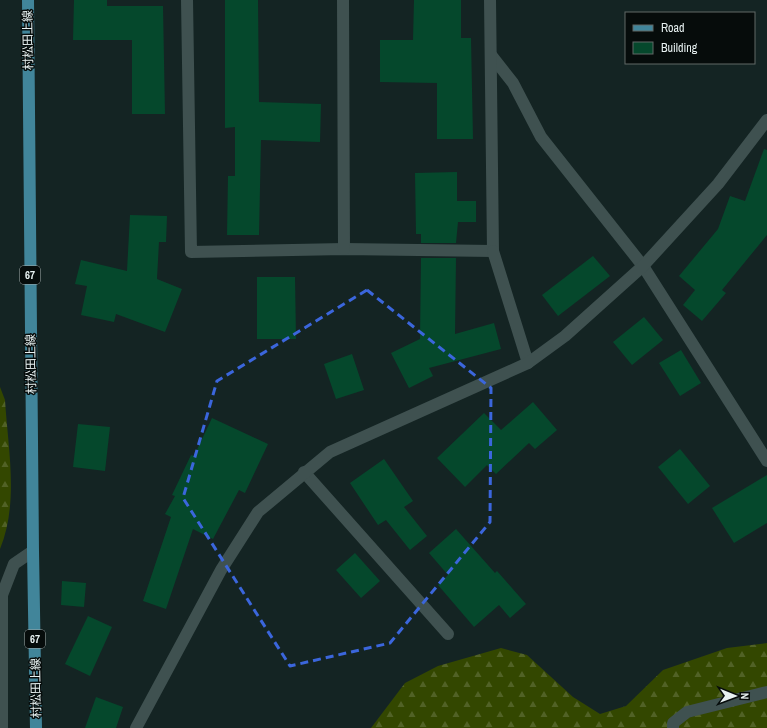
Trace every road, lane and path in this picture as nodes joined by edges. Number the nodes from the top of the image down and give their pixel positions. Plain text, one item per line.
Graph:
1 (28, 0) edge
2 (187, 0) edge
3 (343, 0) edge
4 (490, 0) edge
5 (491, 54) junction
6 (767, 120) edge
7 (344, 249) junction
8 (493, 251) junction
9 (643, 266) junction
10 (528, 363) junction
11 (767, 461) edge
12 (304, 472) junction
13 (33, 550) junction
14 (448, 634) dead end
15 (767, 692) edge
16 (2, 728) edge
17 (36, 728) edge
18 (136, 728) edge
19 (673, 728) edge

1 - 13 main road, 村松田上線 / 67
2 - 7 street
3 - 7 street
4 - 5 street
5 - 8 street
5 - 9 street
6 - 9 street
7 - 8 street
8 - 10 street
9 - 10 street
9 - 11 street
10 - 12 street
12 - 14 street
12 - 18 street
13 - 16 street
13 - 17 main road, 村松田上線 / 67
15 - 19 street

